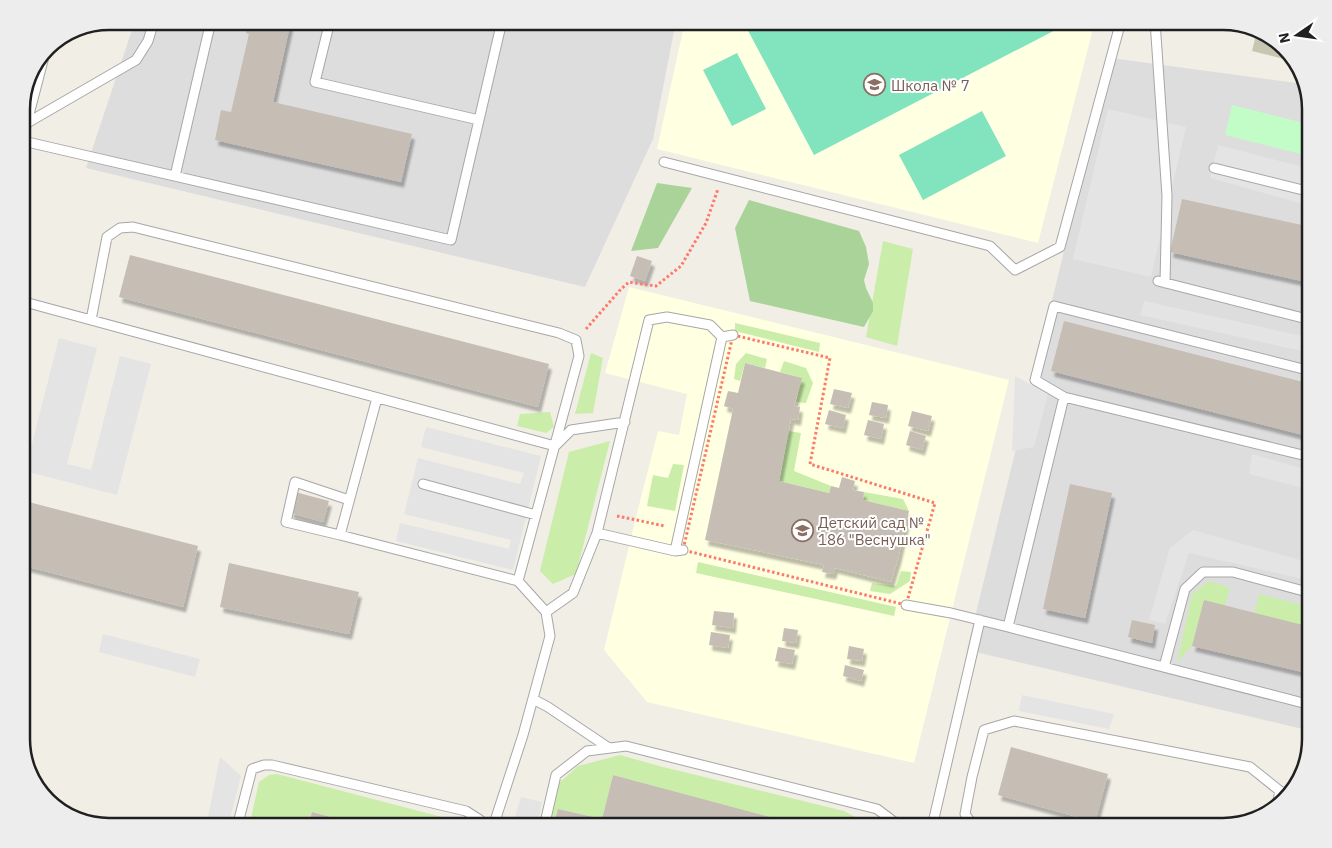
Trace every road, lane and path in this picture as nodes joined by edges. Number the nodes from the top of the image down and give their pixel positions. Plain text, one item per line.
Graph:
1 (151, 30) edge
2 (209, 30) edge
3 (328, 30) edge
4 (500, 30) edge
5 (1119, 30) edge
6 (1156, 30) edge
7 (41, 70) edge
8 (30, 111) edge
9 (479, 120) junction
10 (30, 121) edge
11 (30, 145) edge
12 (664, 162) dead end
13 (1214, 168) dead end
14 (175, 176) junction
15 (722, 177) junction
16 (1302, 190) edge
17 (30, 303) edge
18 (1302, 318) edge
19 (91, 320) junction
20 (733, 335) junction
21 (722, 337) junction
22 (576, 340) junction
23 (1302, 369) edge
24 (1064, 397) junction
25 (376, 398) junction
26 (625, 422) junction
27 (555, 446) junction
28 (1302, 455) edge
29 (423, 484) dead end
30 (349, 500) junction
31 (609, 514) dead end
32 (536, 515) junction
33 (673, 528) dead end
34 (340, 534) junction
35 (597, 534) junction
36 (679, 551) junction
37 (518, 581) junction
38 (1302, 591) edge
39 (906, 605) junction
40 (546, 612) junction
41 (980, 620) junction
42 (1008, 627) junction
43 (1164, 667) junction
44 (533, 700) junction
45 (1302, 703) edge
46 (609, 748) junction
47 (1280, 791) edge
48 (239, 818) edge
49 (476, 818) edge
50 (496, 818) edge
51 (546, 818) edge
52 (889, 818) edge
53 (934, 818) edge
54 (968, 818) edge

1 - 10 lane
2 - 14 lane
3 - 9 lane
4 - 9 lane
5 - 15 lane
6 - 18 lane
7 - 8 lane
9 - 14 lane
11 - 14 lane
12 - 15 lane
13 - 16 lane
15 - 22 path
17 - 19 lane
19 - 22 lane
19 - 25 lane
20 - 21 lane
20 - 36 path
20 - 39 path
21 - 26 lane
21 - 36 lane
22 - 27 lane
23 - 24 lane
24 - 28 lane
24 - 42 lane
25 - 27 lane
25 - 30 lane
26 - 27 lane
26 - 35 lane
27 - 32 lane
29 - 32 lane
30 - 34 lane
30 - 34 lane
31 - 33 path
32 - 37 lane
34 - 37 lane
35 - 36 lane
35 - 40 lane
36 - 39 path
37 - 40 lane
38 - 43 lane
39 - 41 lane
40 - 44 lane
41 - 42 lane
41 - 53 lane
42 - 43 lane
43 - 45 lane
44 - 46 lane
44 - 50 lane
46 - 51 lane
46 - 52 lane
47 - 54 lane
48 - 49 lane

